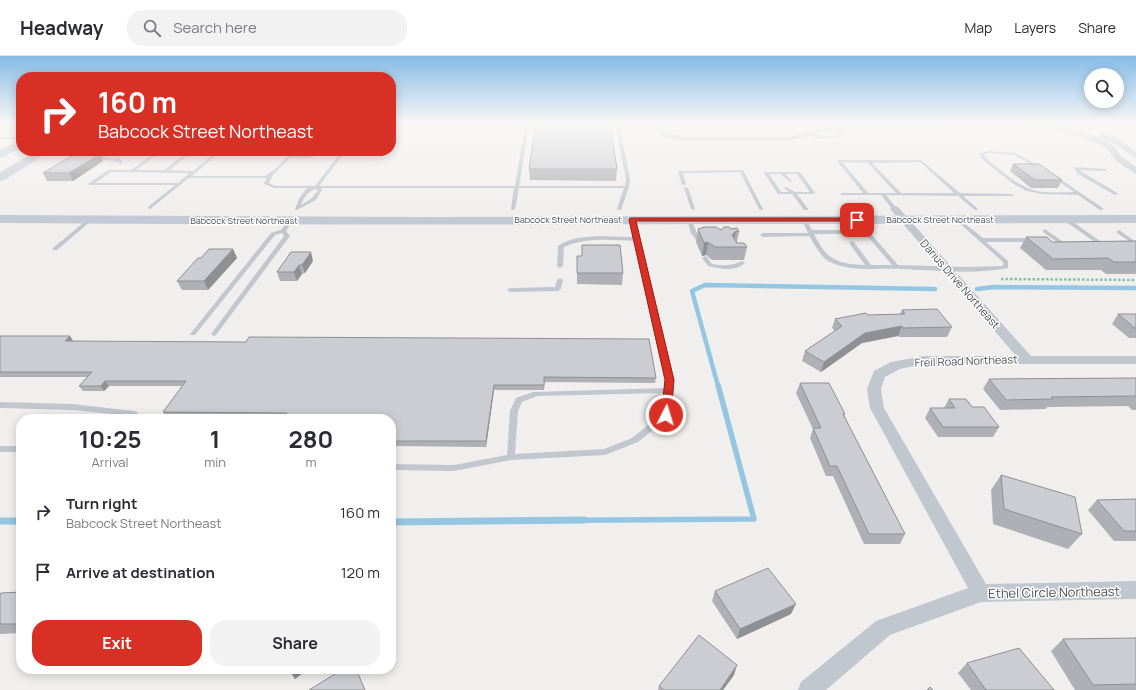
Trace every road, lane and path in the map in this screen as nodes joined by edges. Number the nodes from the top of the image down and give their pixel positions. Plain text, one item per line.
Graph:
1 (521, 154) edge
2 (623, 154) edge
3 (982, 154) edge
4 (1014, 154) edge
5 (1115, 154) edge
6 (36, 156) edge
7 (153, 156) edge
8 (185, 156) edge
9 (213, 156) edge
10 (311, 156) edge
11 (340, 156) edge
12 (289, 157) joint
13 (84, 158) edge
14 (120, 162) dead end
15 (869, 162) junction
16 (1043, 170) edge
17 (1104, 170) dead end
18 (132, 171) junction
19 (1136, 171) edge
20 (165, 172) junction
21 (194, 172) junction
22 (1049, 174) edge
23 (271, 175) junction
24 (781, 176) junction
25 (0, 177) edge
26 (188, 177) junction
27 (790, 181) dead end
28 (179, 184) junction
29 (316, 187) junction
30 (628, 187) junction
31 (516, 188) junction
32 (786, 188) dead end
33 (794, 191) junction
34 (843, 194) dead end
35 (867, 194) junction
36 (882, 194) junction
37 (900, 194) junction
38 (958, 194) junction
39 (1079, 194) junction
40 (1117, 194) dead end
41 (1012, 195) dead end
42 (0, 208) edge
43 (150, 208) junction
44 (297, 209) junction
45 (416, 209) junction
46 (513, 209) junction
47 (619, 209) junction
48 (761, 209) junction
49 (975, 209) junction
50 (1102, 209) junction
51 (1136, 209) edge
52 (690, 213) junction
53 (900, 214) junction
54 (0, 219) edge
55 (1136, 219) edge
56 (90, 220) junction
57 (535, 220) junction
58 (633, 220) junction
59 (959, 220) junction
60 (1067, 220) junction
61 (808, 224) junction
62 (287, 226) junction
63 (1045, 231) dead end
64 (844, 232) junction
65 (1119, 232) dead end
66 (763, 235) dead end
67 (637, 239) junction
68 (698, 240) edge
69 (982, 240) junction
70 (1024, 240) dead end
71 (1136, 244) edge
72 (1102, 245) junction
73 (55, 248) dead end
74 (1071, 248) edge
75 (1092, 248) edge
76 (1109, 248) edge
77 (1129, 248) edge
78 (1136, 248) edge
79 (705, 258) dead end
80 (727, 260) edge
81 (742, 263) dead end
82 (560, 266) dead end
83 (730, 266) junction
84 (869, 266) junction
85 (896, 267) junction
86 (947, 268) junction
87 (998, 279) dead end
88 (560, 280) dead end
89 (1136, 280) edge
90 (510, 290) dead end
91 (193, 334) dead end
92 (214, 334) dead end
93 (1026, 359) junction
94 (1136, 360) edge
95 (669, 390) junction
96 (0, 405) edge
97 (134, 414) edge
98 (0, 449) edge
99 (16, 449) edge
100 (511, 457) junction
101 (396, 467) edge
102 (1136, 590) edge
103 (981, 593) junction
104 (809, 690) edge

1 - 31 lane
2 - 30 lane
3 - 39 lane
4 - 16 lane
5 - 19 street
6 - 25 main road
7 - 18 lane
8 - 20 lane
9 - 21 lane
10 - 12 lane
11 - 29 lane
12 - 23 lane
13 - 14 lane
15 - 35 lane
15 - 37 lane
15 - 38 lane
17 - 40 lane
18 - 20 lane
18 - 28 lane
20 - 21 lane
21 - 26 lane
22 - 39 lane
23 - 26 lane
23 - 29 lane
24 - 27 lane
24 - 33 lane
24 - 33 lane
26 - 28 lane
28 - 43 lane
29 - 31 lane
29 - 44 lane
29 - 44 lane
30 - 31 lane
30 - 47 lane
31 - 46 lane
32 - 33 lane
33 - 61 lane
34 - 35 lane
35 - 36 lane
36 - 37 lane
36 - 53 lane
37 - 38 lane
38 - 41 lane
38 - 49 lane
39 - 50 lane
42 - 43 main road, Babcock Street Northeast
43 - 44 main road, Babcock Street Northeast
44 - 45 main road, Babcock Street Northeast
45 - 46 main road, Babcock Street Northeast
45 - 62 main road
46 - 47 main road, Babcock Street Northeast
47 - 52 main road, Babcock Street Northeast
47 - 57 main road
48 - 52 main road, Babcock Street Northeast
48 - 52 lane
48 - 61 main road, Babcock Street Northeast
49 - 50 main road, Babcock Street Northeast
49 - 53 main road, Babcock Street Northeast
50 - 51 main road, Babcock Street Northeast
52 - 58 main road, Babcock Street Northeast
52 - 61 main road, Babcock Street Northeast
52 - 68 lane
53 - 59 main road, Babcock Street Northeast
53 - 61 main road, Babcock Street Northeast
53 - 86 street, Darius Drive Northeast
54 - 56 main road, Babcock Street Northeast
55 - 60 main road, Babcock Street Northeast
56 - 62 main road, Babcock Street Northeast
56 - 73 lane
57 - 58 main road, Babcock Street Northeast
57 - 62 main road, Babcock Street Northeast
58 - 67 lane
59 - 60 main road, Babcock Street Northeast
59 - 69 lane
60 - 72 lane
61 - 64 lane
61 - 66 lane
61 - 84 lane
62 - 91 lane
62 - 92 lane
63 - 74 lane
64 - 84 lane
64 - 85 lane
65 - 71 lane
67 - 82 lane
67 - 95 lane
69 - 70 lane
69 - 86 lane
72 - 75 lane
72 - 76 lane
77 - 78 lane
79 - 83 lane
80 - 83 lane
81 - 83 lane
84 - 85 lane
85 - 86 lane
86 - 93 street, Darius Drive Northeast
87 - 89 path
88 - 90 lane
93 - 94 street, Freil Road Northeast
93 - 103 street, Freil Road Northeast
95 - 100 lane
95 - 100 lane
96 - 97 lane
98 - 99 lane
100 - 101 lane
102 - 103 street, Ethel Circle Northeast
103 - 104 street, Ethel Circle Northeast

